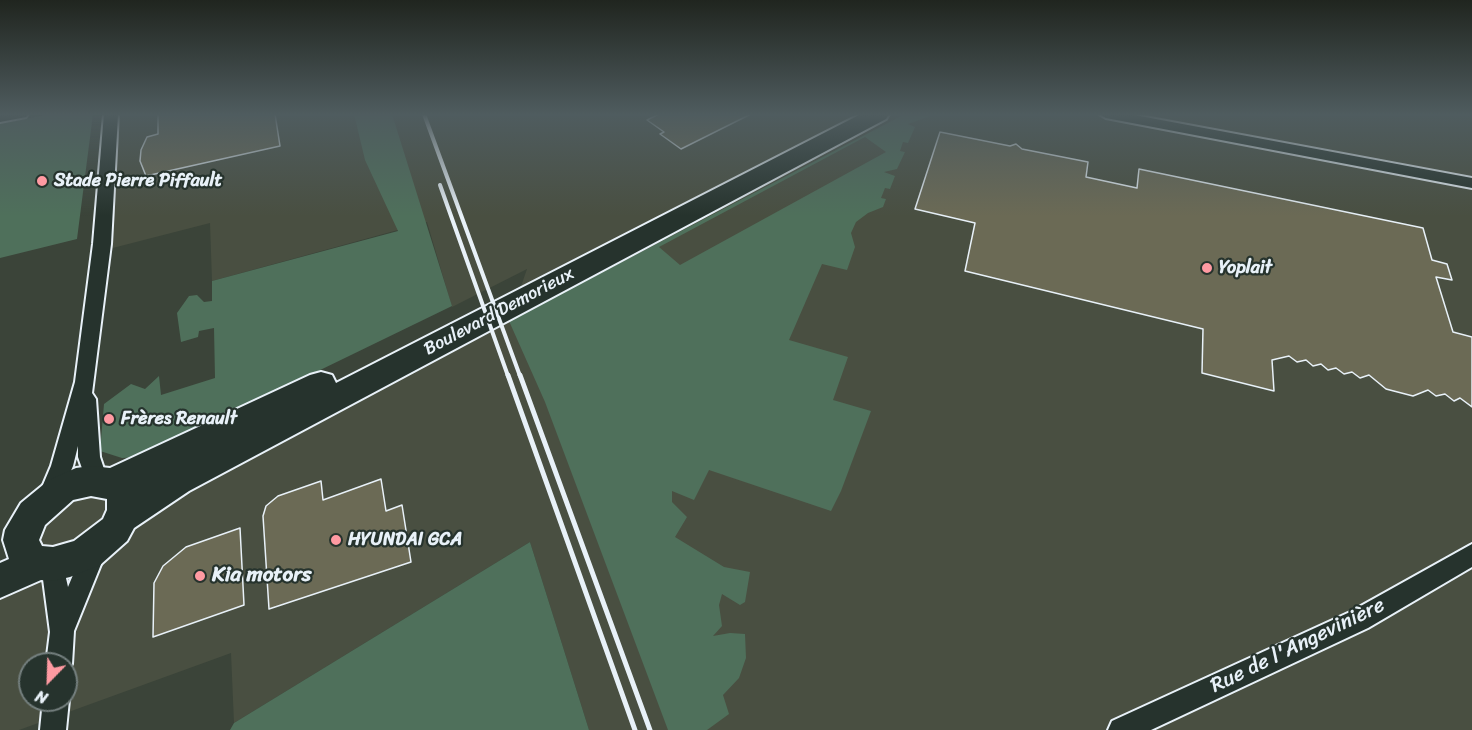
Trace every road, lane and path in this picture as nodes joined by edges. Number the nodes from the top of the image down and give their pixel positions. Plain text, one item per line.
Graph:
1 (109, 148) edge
2 (784, 148) edge
3 (813, 148) edge
4 (1287, 148) edge
5 (1472, 183) edge
6 (85, 382) junction
7 (104, 482) junction
8 (48, 499) junction
9 (123, 516) junction
10 (12, 536) edge
11 (96, 547) junction
12 (1472, 555) edge
13 (46, 563) junction
14 (0, 581) edge
15 (62, 632) junction
16 (60, 652) edge
17 (55, 712) edge
18 (53, 730) edge
19 (1121, 730) edge

1 - 6 street
2 - 7 main road, Boulevard Demorieux
3 - 9 main road, Boulevard Demorieux
4 - 5 street
6 - 7 street
6 - 8 street
7 - 8 main road, Boulevard Demorieux
7 - 9 main road
8 - 10 main road, Boulevard Demorieux
9 - 11 main road, Boulevard Demorieux
10 - 13 main road
11 - 13 main road, Boulevard Demorieux
11 - 15 street
12 - 19 street, Rue de l'Angevinière
13 - 14 main road
13 - 15 street
15 - 16 street
17 - 18 street

